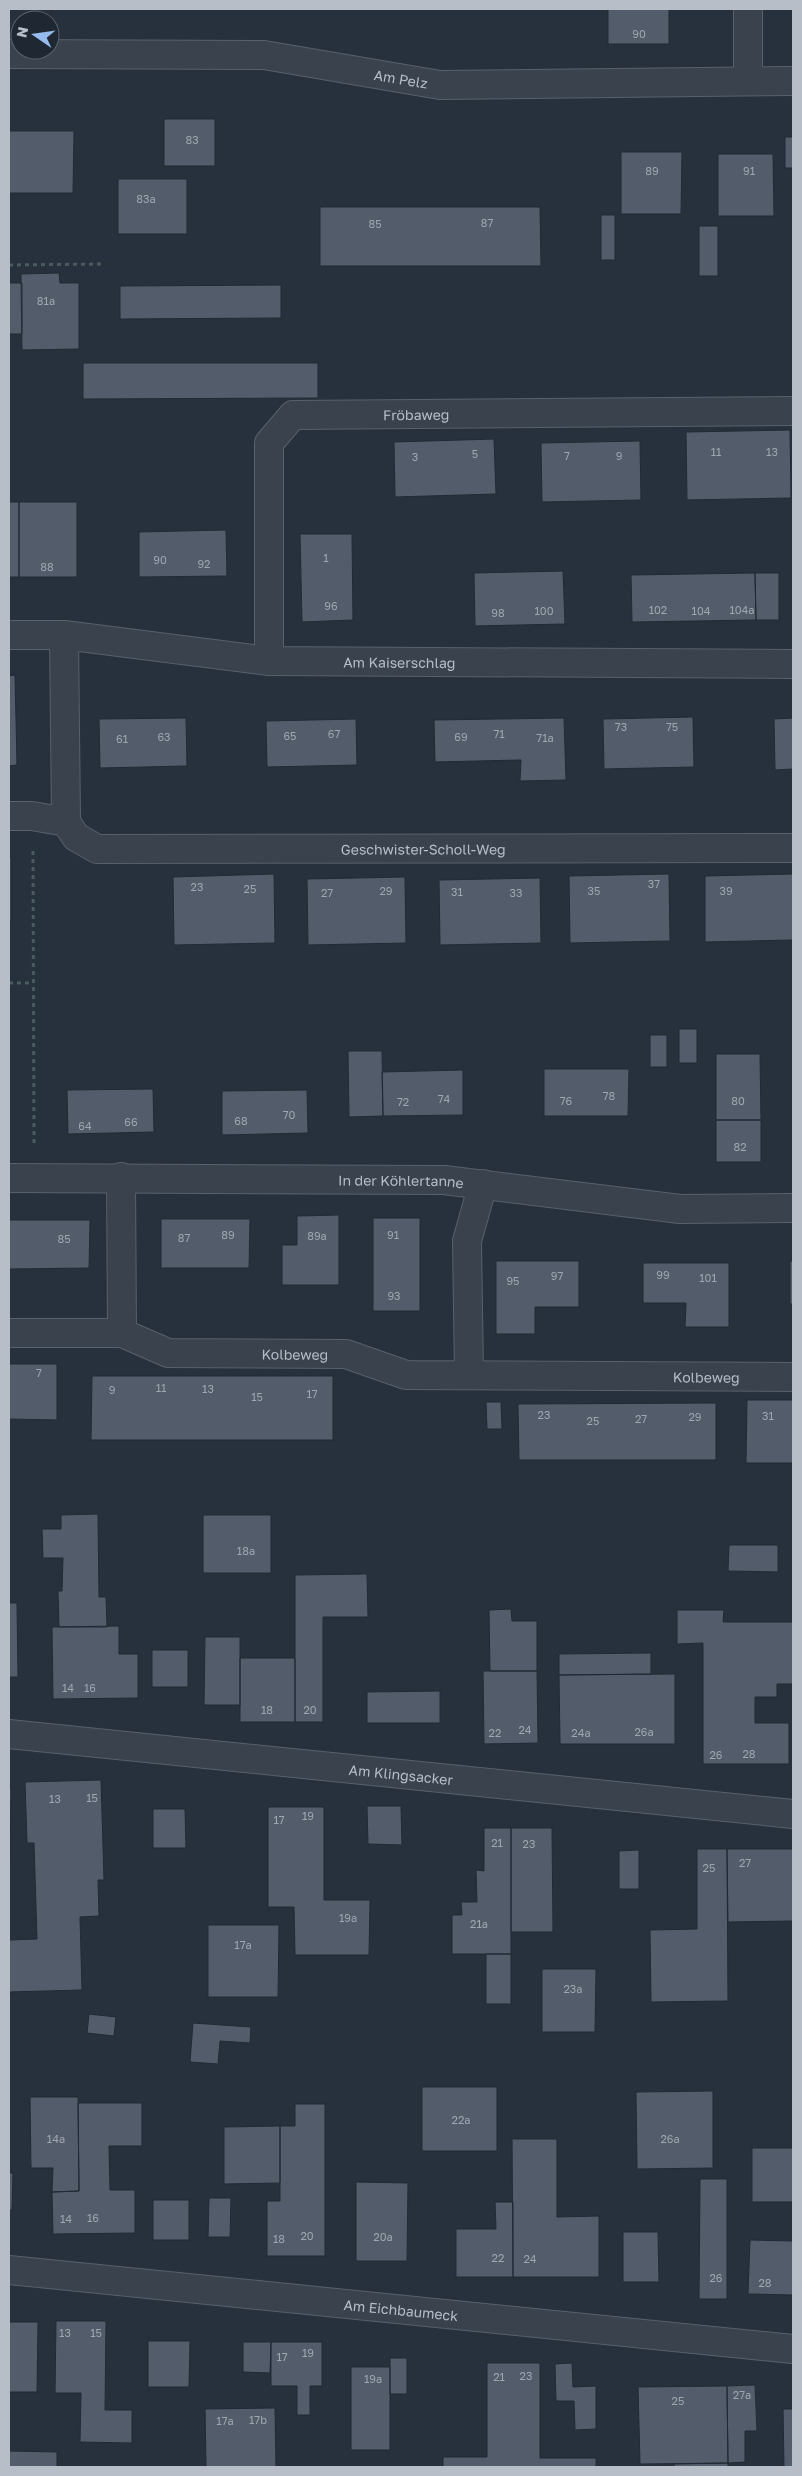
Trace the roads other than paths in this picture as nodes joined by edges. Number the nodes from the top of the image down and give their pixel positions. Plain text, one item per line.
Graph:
1 (748, 9) edge
2 (9, 54) edge
3 (748, 80) junction
4 (793, 80) edge
5 (793, 410) edge
6 (9, 635) edge
7 (64, 635) junction
8 (269, 661) junction
9 (793, 664) edge
10 (21, 816) edge
11 (66, 822) junction
12 (793, 848) edge
13 (120, 1177) junction
14 (22, 1178) edge
15 (483, 1184) junction
16 (793, 1208) edge
17 (9, 1333) edge
18 (122, 1333) junction
19 (469, 1375) junction
20 (793, 1377) edge
21 (9, 1734) edge
22 (793, 1814) edge
23 (9, 2270) edge
24 (793, 2349) edge

1 - 3 street
2 - 3 street, Am Pelz
3 - 4 street, Am Pelz
5 - 8 street, Fröbaweg
6 - 7 street, Am Kaiserschlag
7 - 8 street, Am Kaiserschlag
7 - 11 street
8 - 9 street, Am Kaiserschlag
10 - 11 street
11 - 12 street, Geschwister-Scholl-Weg
13 - 14 street, In der Köhlertanne
13 - 15 street, In der Köhlertanne
13 - 18 street
15 - 16 street, In der Köhlertanne
15 - 19 street
17 - 18 street, Kolbeweg
18 - 19 street, Kolbeweg
19 - 20 street, Kolbeweg
21 - 22 street, Am Klingsacker
23 - 24 street, Am Eichbaumeck

